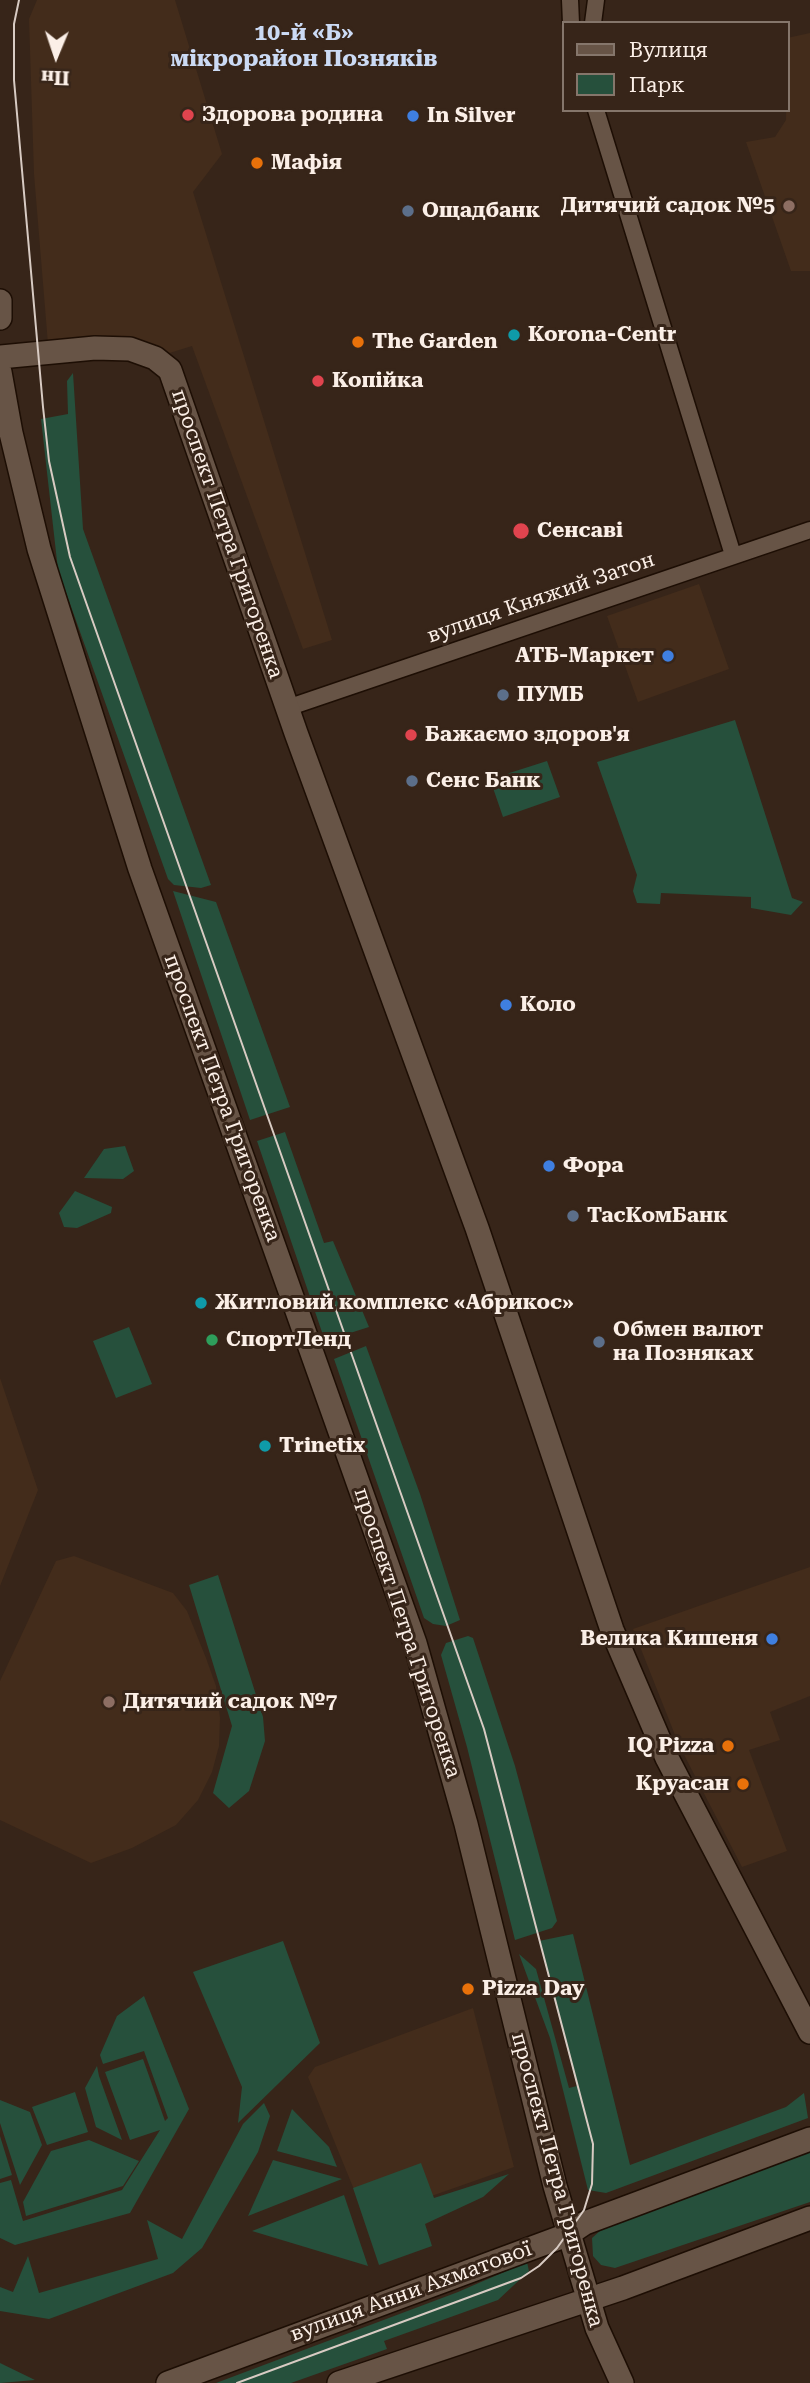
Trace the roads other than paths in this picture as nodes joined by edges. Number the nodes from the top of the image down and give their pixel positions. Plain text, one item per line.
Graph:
1 (570, 0) edge
2 (596, 0) edge
3 (571, 21) edge
4 (593, 21) edge
5 (596, 112) edge
6 (0, 301) edge
7 (0, 318) edge
8 (0, 357) edge
9 (0, 372) edge
10 (810, 530) edge
11 (733, 555) junction
12 (287, 708) junction
13 (810, 2032) edge
14 (810, 2139) edge
15 (810, 2218) edge
16 (570, 2233) junction
17 (590, 2296) junction
18 (168, 2383) edge
19 (339, 2383) edge
20 (622, 2383) edge

1 - 3 street
2 - 4 street
5 - 11 street
6 - 7 main road
8 - 12 main road, проспект Петра Григоренка
9 - 16 main road, проспект Петра Григоренка
10 - 11 street, вулиця Княжий Затон
11 - 12 street, вулиця Княжий Затон
12 - 13 main road, проспект Петра Григоренка
14 - 16 main road, вулиця Анни Ахматової
15 - 17 main road
16 - 17 main road, проспект Петра Григоренка
16 - 18 main road, вулиця Анни Ахматової
17 - 19 main road
17 - 20 main road, проспект Петра Григоренка

